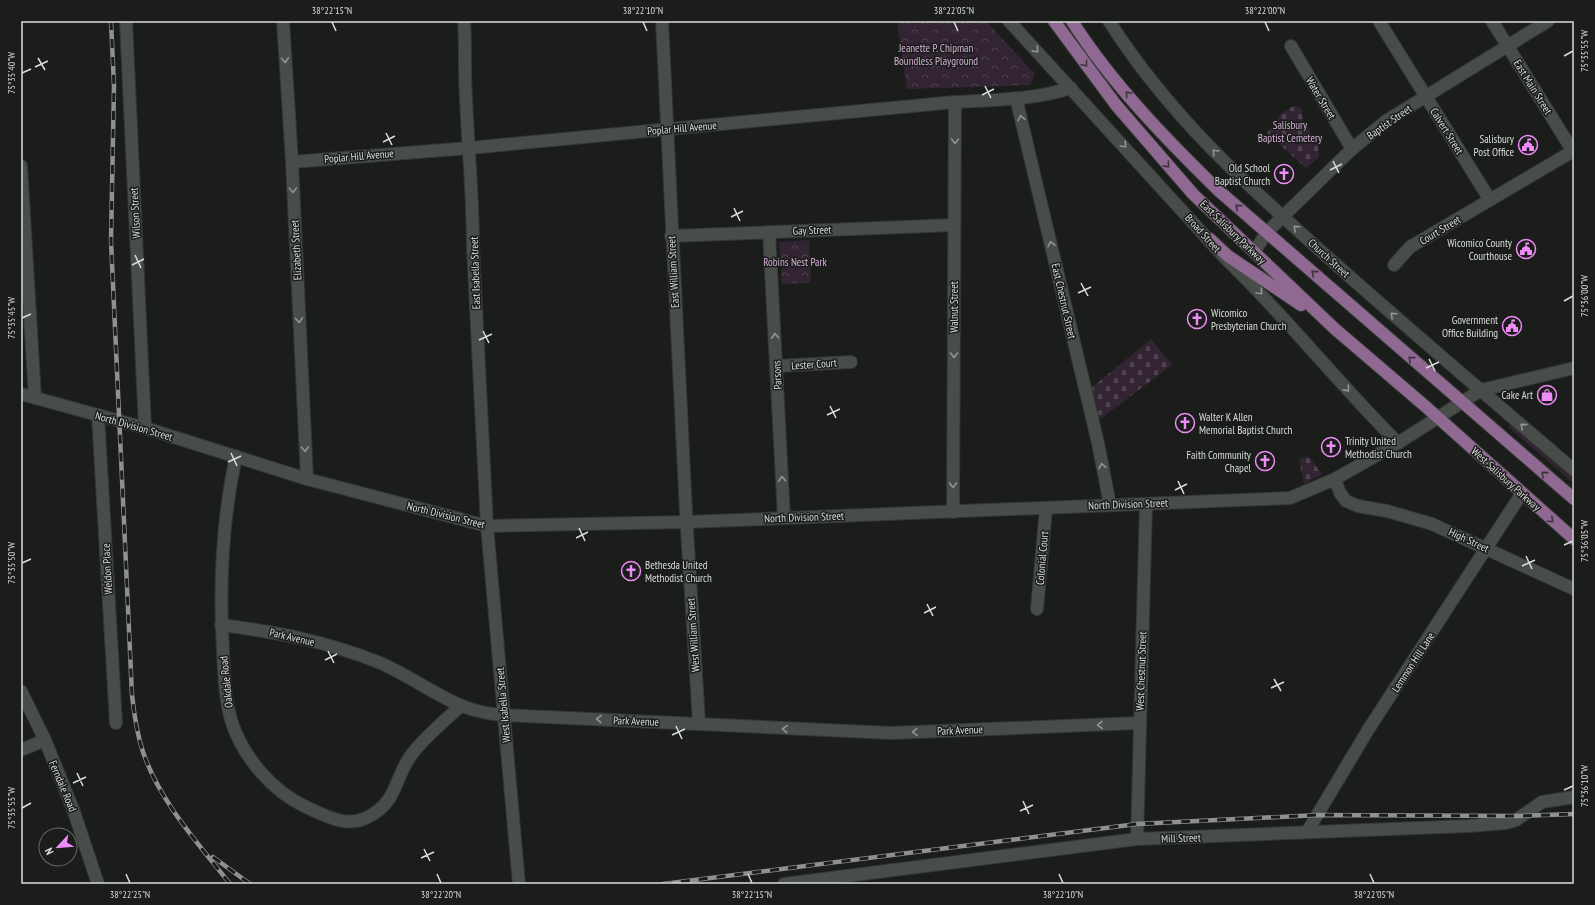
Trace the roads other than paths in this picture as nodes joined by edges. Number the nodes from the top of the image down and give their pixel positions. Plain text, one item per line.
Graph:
1 (126, 21) edge
2 (283, 21) edge
3 (464, 21) edge
4 (662, 21) edge
5 (1009, 21) edge
6 (1054, 21) edge
7 (1072, 21) edge
8 (1379, 21) edge
9 (1492, 21) edge
10 (1548, 21) edge
11 (1116, 24) edge
12 (1291, 46) dead end
13 (1507, 46) junction
14 (1070, 88) junction
15 (1426, 97) junction
16 (1016, 98) junction
17 (955, 102) junction
18 (668, 130) junction
19 (469, 148) junction
20 (1352, 149) junction
21 (1573, 152) edge
22 (292, 162) junction
23 (21, 166) edge
24 (1490, 200) junction
25 (1284, 218) junction
26 (954, 225) junction
27 (23, 229) edge
28 (769, 232) junction
29 (1267, 232) junction
30 (671, 236) junction
31 (1210, 239) junction
32 (1254, 252) junction
33 (1394, 265) dead end
34 (1335, 329) junction
35 (851, 362) dead end
36 (776, 366) junction
37 (1574, 368) edge
38 (1481, 390) junction
39 (21, 394) edge
40 (35, 398) junction
41 (1462, 403) junction
42 (98, 415) junction
43 (1439, 419) junction
44 (145, 428) junction
45 (1398, 444) junction
46 (236, 456) junction
47 (1574, 470) edge
48 (1335, 478) junction
49 (307, 479) junction
50 (1522, 493) junction
51 (1574, 499) edge
52 (1110, 504) junction
53 (1146, 504) junction
54 (1046, 508) junction
55 (953, 512) junction
56 (784, 518) junction
57 (686, 522) junction
58 (487, 526) junction
59 (1574, 539) edge
60 (1487, 549) junction
61 (1574, 588) edge
62 (1038, 609) dead end
63 (221, 625) junction
64 (21, 692) edge
65 (461, 706) junction
66 (504, 715) junction
67 (116, 722) dead end
68 (699, 723) junction
69 (1139, 723) junction
70 (45, 740) junction
71 (21, 750) edge
72 (1574, 797) edge
73 (1308, 832) junction
74 (1137, 840) junction
75 (98, 884) edge
76 (519, 884) edge
77 (784, 884) edge

1 - 44 street, Wilson Street
2 -> 22 street, Elizabeth Street
3 - 19 street, East Isabella Street
4 - 18 street, East William Street
5 -> 14 street, Broad Street
6 -> 32 main road, East Salisbury Parkway
29 -> 7 main road, East Salisbury Parkway
8 - 15 street, Calvert Street
9 - 13 street, East Main Street
10 - 13 street, Baptist Street
25 -> 11 street, Church Street
12 - 20 street, Water Street
13 - 15 street, Baptist Street
13 - 21 street, East Main Street
14 - 16 street, Poplar Hill Avenue
14 -> 31 street, Broad Street
15 - 20 street, Baptist Street
15 - 24 street, Calvert Street
16 - 17 street, Poplar Hill Avenue
52 -> 16 street, East Chestnut Street
17 - 18 street, Poplar Hill Avenue
17 -> 26 street, Walnut Street
18 - 19 street, Poplar Hill Avenue
18 - 30 street, East William Street
19 - 22 street, Poplar Hill Avenue
19 - 58 street, East Isabella Street
20 - 25 street, Baptist Street
21 - 24 street
22 -> 49 street, Elizabeth Street
23 - 27 street
24 - 33 street, Court Street
25 - 29 street, Baptist Street
38 -> 25 street, Church Street
26 - 28 street, Gay Street
26 -> 55 street, Walnut Street
27 - 40 street
28 - 30 street, Gay Street
36 -> 28 street, Parsons
29 - 32 street, Baptist Street
41 -> 29 main road, East Salisbury Parkway
30 - 57 street, East William Street
31 - 34 main road
31 -> 45 street, Broad Street
32 - 34 main road, East Salisbury Parkway
34 - 43 main road, East Salisbury Parkway
35 - 36 street, Lester Court
56 -> 36 street, Parsons
37 - 38 street, North Division Street
38 - 41 street, North Division Street
47 -> 38 street, Church Street
39 - 40 street, North Division Street
40 - 42 street, North Division Street
41 - 43 street, North Division Street
51 -> 41 main road
42 - 44 street, North Division Street
42 - 67 street, Weldon Place
43 - 45 street, North Division Street
43 - 50 main road, West Salisbury Parkway
44 - 46 street, North Division Street
45 - 48 street, North Division Street
46 - 49 street, North Division Street
46 - 63 street, Oakdale Road
48 - 53 street, North Division Street
48 - 60 street, High Street
49 - 58 street, North Division Street
50 -> 59 main road, West Salisbury Parkway
50 - 60 street, Lemmon Hill Lane
52 - 53 street, North Division Street
52 - 54 street, North Division Street
53 - 69 street, West Chestnut Street
54 - 55 street, North Division Street
54 - 62 street, Colonial Court
55 - 56 street, North Division Street
56 - 57 street, North Division Street
57 - 58 street, North Division Street
57 - 68 street, West William Street
58 - 66 street, West Isabella Street
60 - 61 street, High Street
60 - 73 street, Lemmon Hill Lane
63 - 65 street, Park Avenue
63 - 65 street, Oakdale Road
64 - 70 street, Ferndale Road
65 - 66 street, Park Avenue
68 -> 66 street, Park Avenue
66 - 76 street, West Isabella Street
69 -> 68 street, Park Avenue
69 - 74 street, West Chestnut Street
70 - 71 street
70 - 75 street, Ferndale Road
72 - 73 street, Mill Street
73 - 74 street, Mill Street
74 - 77 street, Mill Street

